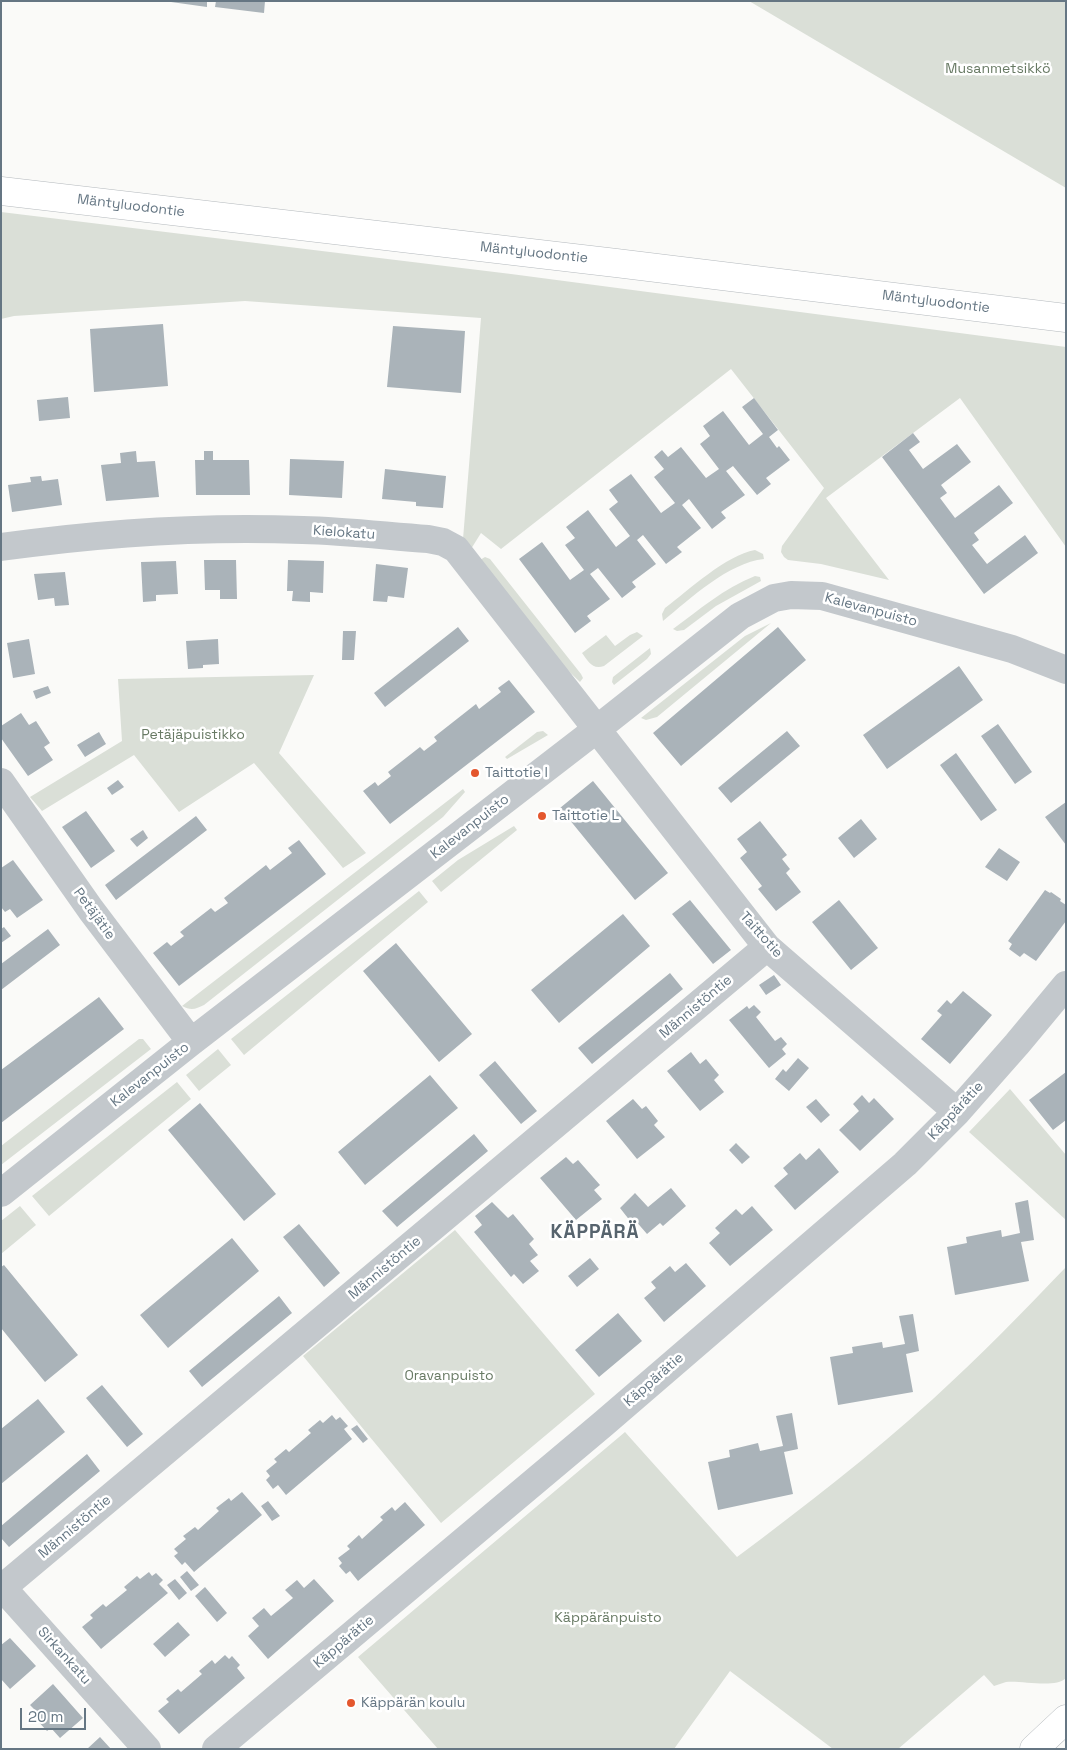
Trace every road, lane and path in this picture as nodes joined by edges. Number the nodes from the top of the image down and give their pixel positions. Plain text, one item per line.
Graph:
1 (1, 191) edge
2 (1066, 318) edge
3 (1, 546) edge
4 (1066, 670) edge
5 (597, 729) junction
6 (1, 782) edge
7 (768, 947) junction
8 (1066, 986) edge
9 (191, 1042) junction
10 (956, 1112) junction
11 (1, 1193) edge
12 (2, 1587) edge
13 (1066, 1719) edge
14 (147, 1749) edge
15 (216, 1749) edge
16 (1034, 1749) edge

1 - 2 main road, Mäntyluodontie
3 - 5 street, Kielokatu
4 - 5 street, Kalevanpuisto
5 - 7 street, Taittotie
5 - 9 street, Kalevanpuisto
6 - 9 street, Petäjätie
7 - 10 street, Taittotie
7 - 12 street, Männistöntie
8 - 10 street, Käppärätie
9 - 11 street, Kalevanpuisto
10 - 15 street, Käppärätie
12 - 14 street, Sirkankatu
13 - 16 main road

